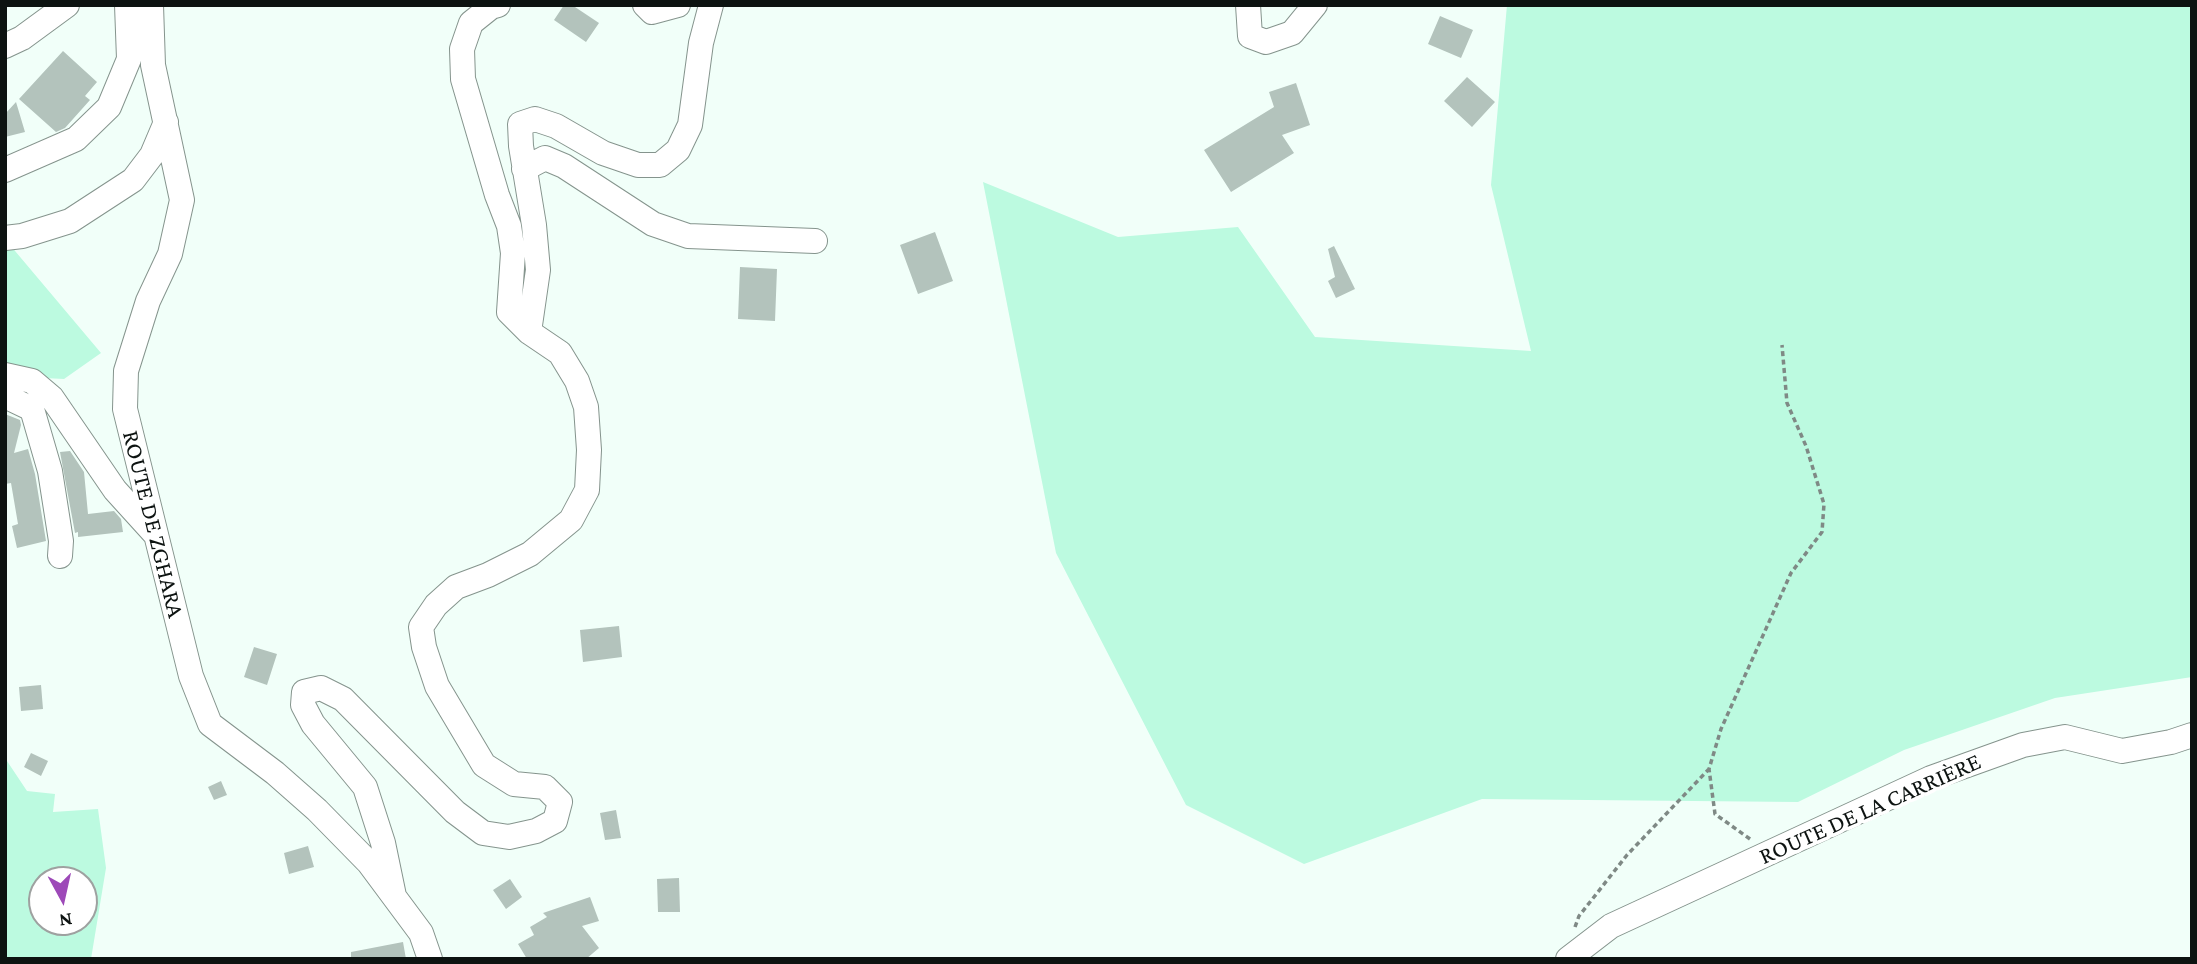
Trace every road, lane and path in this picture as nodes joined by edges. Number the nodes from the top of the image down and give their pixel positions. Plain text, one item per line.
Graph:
1 (67, 5) edge
2 (127, 5) edge
3 (151, 5) edge
4 (498, 5) edge
5 (645, 5) edge
6 (678, 5) edge
7 (711, 5) edge
8 (1248, 5) edge
9 (1315, 5) edge
10 (5, 46) edge
11 (166, 122) junction
12 (524, 169) junction
13 (5, 170) edge
14 (5, 238) edge
15 (816, 241) dead end
16 (529, 332) junction
17 (1782, 345) dead end
18 (5, 375) edge
19 (5, 396) edge
20 (156, 535) junction
21 (60, 556) dead end
22 (2192, 735) edge
23 (1709, 769) junction
24 (1769, 853) junction
25 (394, 896) junction
26 (1569, 948) edge
27 (430, 959) edge

1 - 10 street
2 - 13 street
3 - 11 street, ROUTE DE ZGHARA
4 - 16 street
5 - 6 street
7 - 12 street
8 - 9 street
11 - 14 street
11 - 20 street, ROUTE DE ZGHARA
12 - 15 street
12 - 16 street
16 - 25 street
17 - 23 path
18 - 20 street
19 - 21 street
20 - 25 street, ROUTE DE ZGHARA
22 - 24 street, ROUTE DE LA CARRIÈRE
23 - 24 path
23 - 26 path
24 - 26 street, ROUTE DE LA CARRIÈRE
25 - 27 street, ROUTE DE ZGHARA

